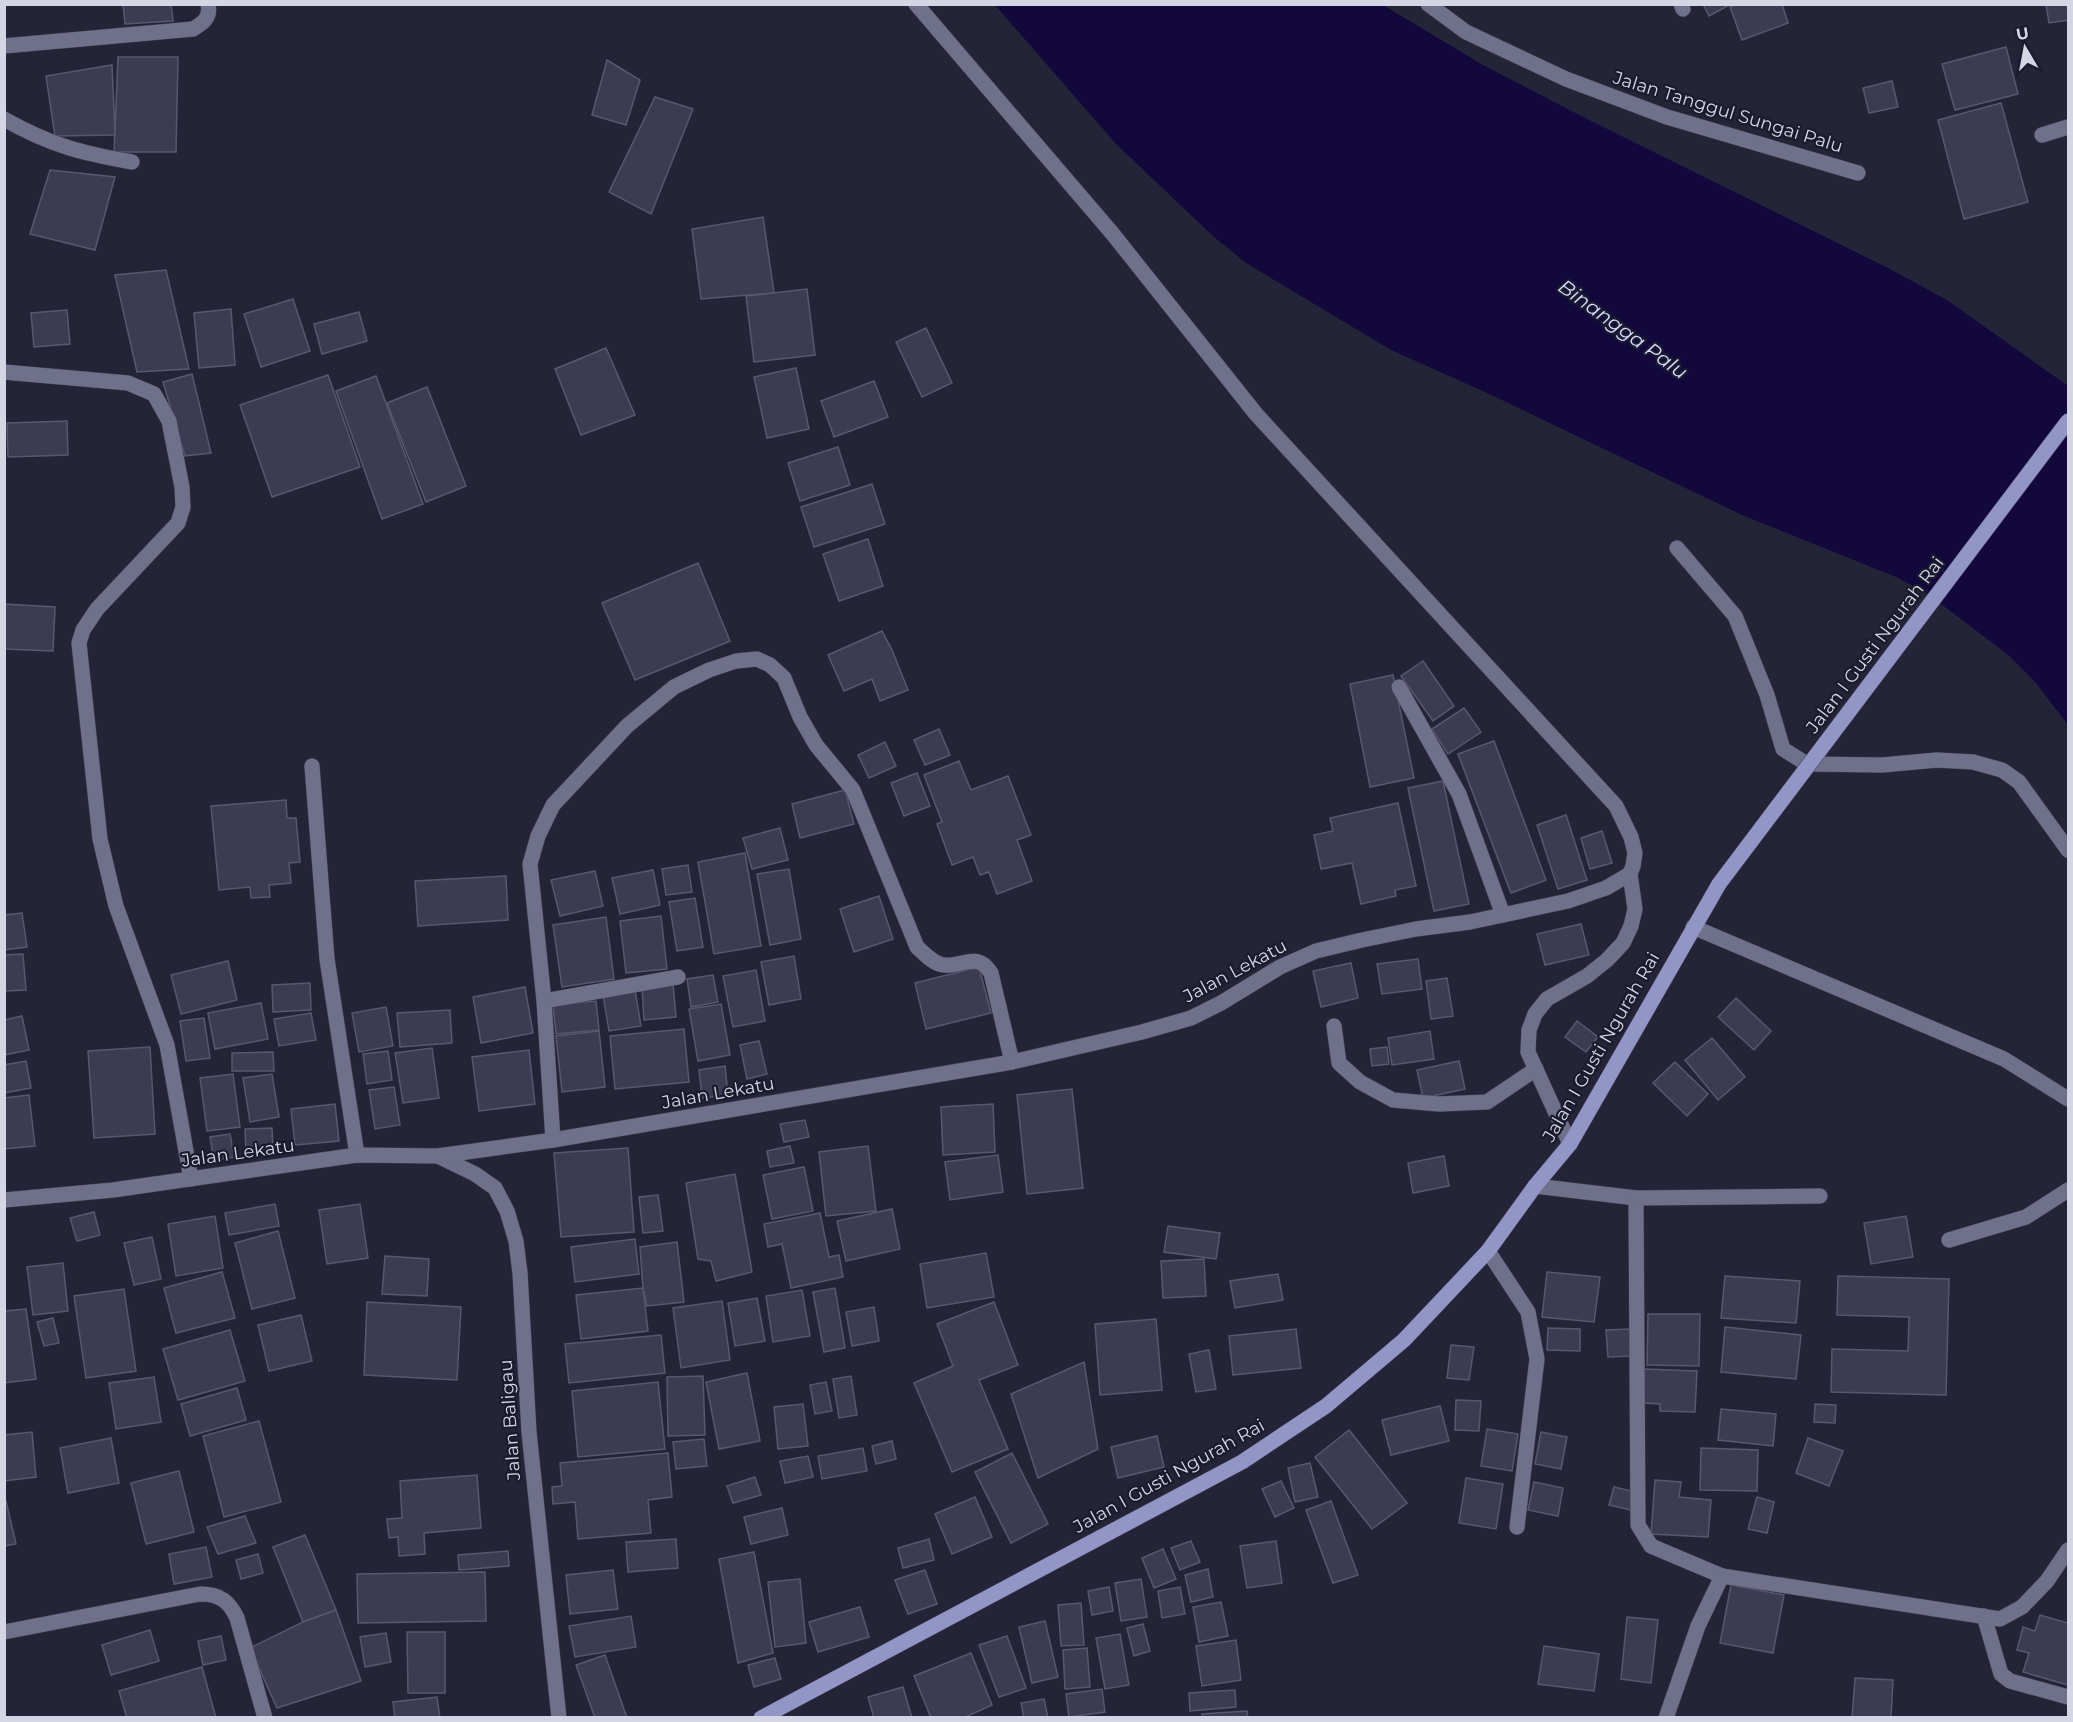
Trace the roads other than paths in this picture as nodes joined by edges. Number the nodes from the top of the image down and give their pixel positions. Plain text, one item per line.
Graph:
1 (208, 4) edge
2 (916, 4) edge
3 (1428, 4) edge
4 (4, 46) edge
5 (4, 120) edge
6 (2068, 127) edge
7 (2042, 135) dead end
8 (132, 162) dead end
9 (1858, 173) dead end
10 (4, 372) edge
11 (2068, 421) edge
12 (1677, 548) dead end
13 (1399, 687) dead end
14 (312, 766) dead end
15 (2068, 850) edge
16 (1630, 874) junction
17 (1503, 915) junction
18 (1694, 927) junction
19 (678, 976) dead end
20 (544, 1001) junction
21 (1334, 1026) dead end
22 (1012, 1062) junction
23 (1536, 1069) junction
24 (2068, 1099) edge
25 (553, 1140) junction
26 (1570, 1144) junction
27 (357, 1155) junction
28 (438, 1156) junction
29 (191, 1179) junction
30 (1535, 1186) junction
31 (2068, 1190) edge
32 (1820, 1196) dead end
33 (1636, 1198) junction
34 (4, 1200) edge
35 (1948, 1240) dead end
36 (1488, 1251) junction
37 (1517, 1527) dead end
38 (2068, 1550) edge
39 (1722, 1576) junction
40 (1984, 1616) junction
41 (4, 1632) edge
42 (2068, 1697) edge
43 (265, 1718) edge
44 (559, 1718) edge
45 (761, 1718) edge
46 (1666, 1718) edge

1 - 4 street
2 - 16 street
3 - 9 street, Jalan Tanggul Sungai Palu
5 - 8 street
6 - 7 street
10 - 29 street
11 - 18 main road, Jalan I Gusti Ngurah Rai, bridge
12 - 15 street
13 - 17 street
14 - 27 street
16 - 17 street, Jalan Lekatu
16 - 23 street
17 - 22 street, Jalan Lekatu
18 - 24 street
18 - 26 main road, Jalan I Gusti Ngurah Rai
19 - 20 street
20 - 22 street
20 - 25 street
21 - 23 street
22 - 25 street, Jalan Lekatu
23 - 26 street
25 - 28 street, Jalan Lekatu
26 - 30 main road, Jalan I Gusti Ngurah Rai
27 - 28 street, Jalan Lekatu
27 - 29 street, Jalan Lekatu
28 - 44 street, Jalan Baligau
29 - 34 street, Jalan Lekatu
30 - 33 street
30 - 36 main road, Jalan I Gusti Ngurah Rai
31 - 35 street
32 - 33 street
33 - 39 street
36 - 37 street
36 - 45 main road, Jalan I Gusti Ngurah Rai
38 - 40 street
39 - 40 street
39 - 46 street
40 - 42 street
41 - 43 street

